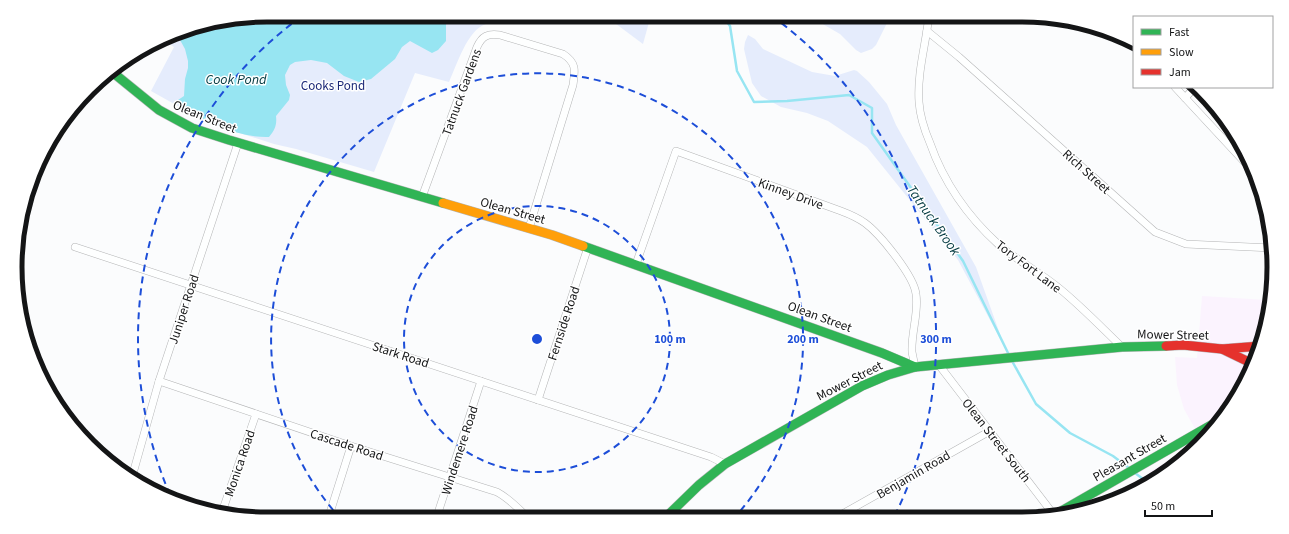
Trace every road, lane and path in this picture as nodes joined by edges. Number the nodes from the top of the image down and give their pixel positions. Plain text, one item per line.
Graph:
1 (928, 22) edge
2 (927, 31) junction
3 (116, 75) edge
4 (1176, 88) edge
5 (1192, 91) edge
6 (1186, 98) junction
7 (238, 143) junction
8 (1242, 159) edge
9 (422, 197) junction
10 (529, 228) junction
11 (75, 247) dead end
12 (588, 247) junction
13 (1266, 248) edge
14 (636, 264) junction
15 (191, 286) junction
16 (1254, 346) edge
17 (1122, 347) junction
18 (1222, 349) junction
19 (1248, 361) edge
20 (938, 365) junction
21 (915, 367) junction
22 (159, 381) junction
23 (481, 381) junction
24 (538, 400) junction
25 (256, 414) junction
26 (1208, 427) edge
27 (990, 431) junction
28 (351, 446) junction
29 (725, 464) junction
30 (133, 472) edge
31 (450, 477) junction
32 (1068, 507) edge
33 (223, 508) edge
34 (1049, 510) edge
35 (330, 512) edge
36 (438, 512) edge
37 (522, 512) edge
38 (671, 512) edge
39 (846, 512) edge

1 - 2 street, Tory Fort Lane
2 - 13 street, Rich Street
2 - 17 street, Tory Fort Lane
3 - 7 street, Olean Street
4 - 6 street
5 - 6 street
6 - 8 street
7 - 9 street, Olean Street
7 - 15 street, Juniper Road
9 - 10 street, Olean Street
9 - 10 street, Tatnuck Gardens
10 - 12 street, Olean Street
11 - 15 street, Stark Road
12 - 14 street, Olean Street
12 - 24 street, Fernside Road
14 - 21 street, Olean Street
14 - 21 street, Kinney Drive
15 - 22 street, Juniper Road
15 - 23 street, Stark Road
16 - 18 street, Mower Street
17 - 18 street, Mower Street
17 - 20 street, Mower Street
18 - 19 street, Mower Street
20 - 21 street, Mower Street
20 - 27 street, Olean Street South
21 - 29 street, Mower Street
22 - 25 street, Cascade Road
22 - 30 street, Juniper Road
23 - 24 street, Stark Road
23 - 31 street, Windemere Road
24 - 29 street, Stark Road
25 - 28 street, Cascade Road
25 - 33 street, Monica Road
26 - 32 street, Pleasant Street
27 - 34 street, Olean Street South
27 - 39 street, Benjamin Road
28 - 31 street, Cascade Road
28 - 35 street
29 - 38 street, Mower Street
31 - 36 street, Windemere Road
31 - 37 street, Cascade Road

